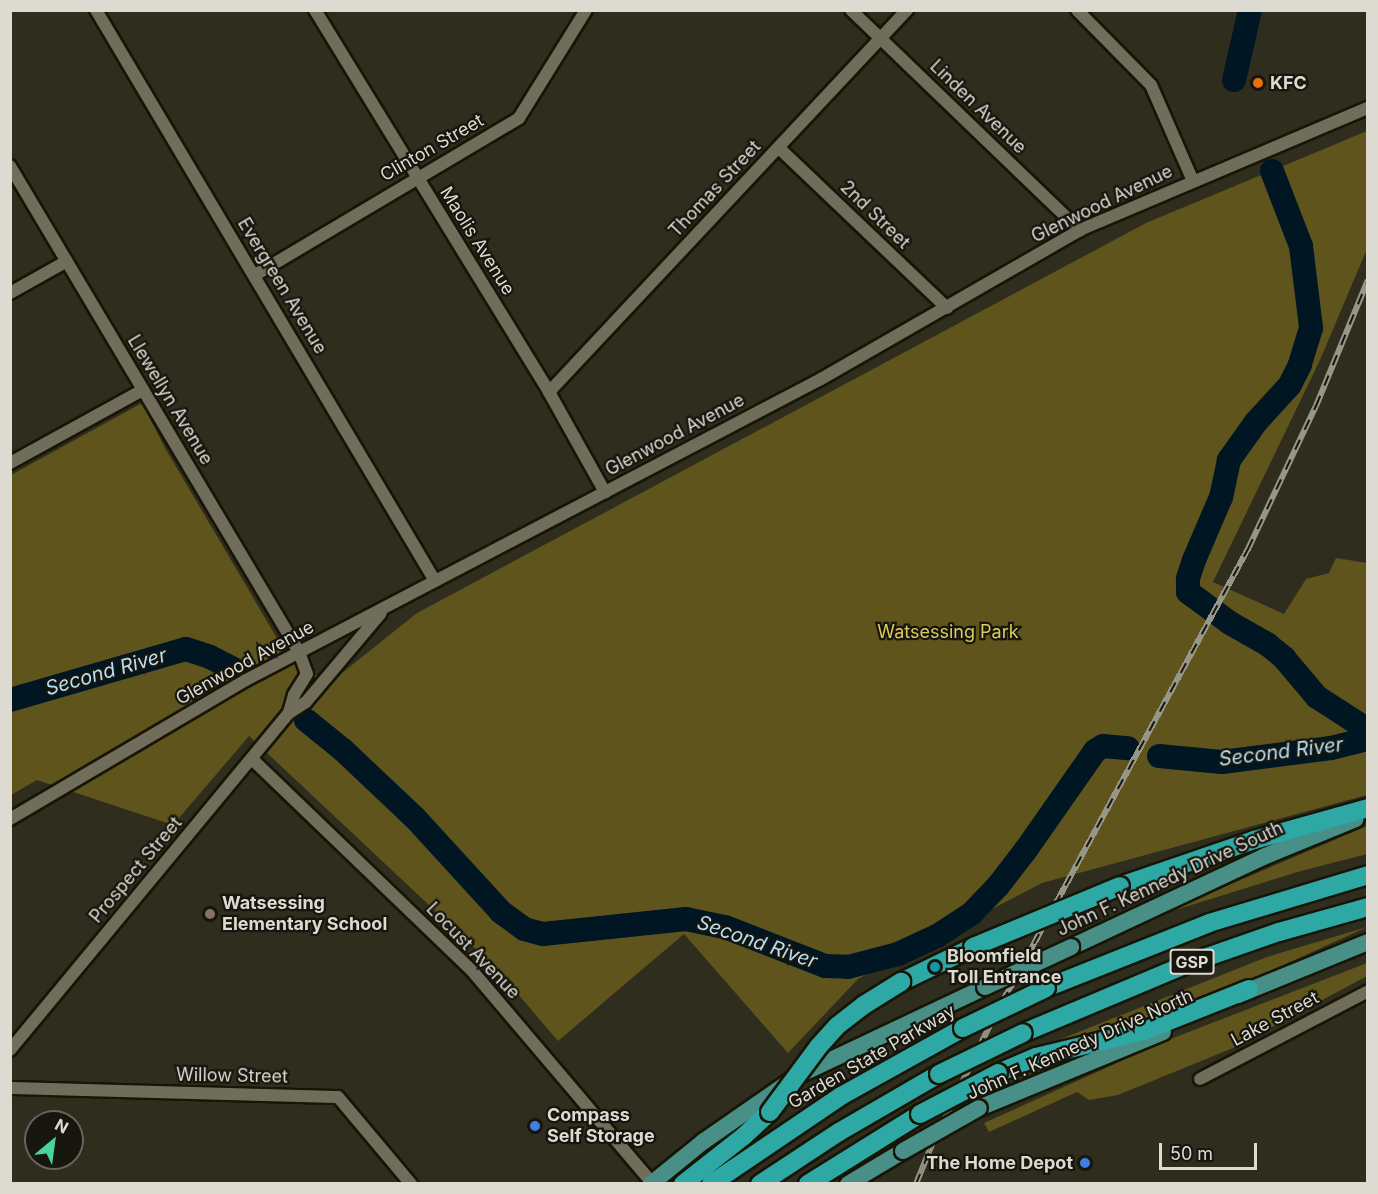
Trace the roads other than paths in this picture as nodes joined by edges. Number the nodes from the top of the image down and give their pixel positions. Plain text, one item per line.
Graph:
1 (96, 10) edge
2 (315, 10) edge
3 (586, 10) edge
4 (851, 10) edge
5 (907, 10) edge
6 (1077, 10) edge
7 (881, 38) junction
8 (1368, 108) edge
9 (779, 148) junction
10 (10, 166) edge
11 (416, 178) junction
12 (1193, 181) junction
13 (1080, 231) junction
14 (67, 261) junction
15 (255, 275) junction
16 (10, 293) edge
17 (947, 308) junction
18 (143, 390) junction
19 (549, 392) junction
20 (10, 463) edge
21 (605, 492) junction
22 (435, 581) junction
23 (386, 607) junction
24 (299, 652) junction
25 (289, 713) junction
26 (252, 759) junction
27 (1368, 808) edge
28 (1368, 814) edge
29 (10, 819) edge
30 (1368, 875) edge
31 (1368, 907) edge
32 (1368, 942) edge
33 (1249, 989) junction
34 (1368, 991) edge
35 (10, 1050) edge
36 (1200, 1079) dead end
37 (10, 1088) edge
38 (652, 1183) edge
39 (411, 1184) edge
40 (682, 1184) edge
41 (711, 1184) edge
42 (760, 1184) edge
43 (808, 1184) edge
44 (848, 1184) edge

1 - 15 street, Evergreen Avenue
2 - 11 street, Maolis Avenue
3 - 11 street, Clinton Street
4 - 7 street, Linden Avenue
5 - 7 street, Thomas Street
6 - 12 street
7 - 9 street, Thomas Street
7 - 13 street, Linden Avenue
8 - 12 street, Glenwood Avenue
9 - 17 street, 2nd Street
9 - 19 street, Thomas Street
10 - 14 street, Llewellyn Avenue
11 - 15 street, Clinton Street
11 - 19 street, Maolis Avenue
12 - 13 street, Glenwood Avenue
13 - 17 street, Glenwood Avenue
14 - 16 street
14 - 18 street, Llewellyn Avenue
15 - 22 street, Evergreen Avenue
17 - 21 street, Glenwood Avenue
18 - 20 street
18 - 24 street, Llewellyn Avenue
19 - 21 street, Maolis Avenue
21 - 22 street, Glenwood Avenue
22 - 23 street, Glenwood Avenue
23 - 24 street, Glenwood Avenue
23 - 25 street, Prospect Street
24 - 25 street, Prospect Street
24 - 29 street, Glenwood Avenue
25 - 26 street, Prospect Street
26 - 35 street, Prospect Street
26 - 38 street, Locust Avenue
27 - 40 highway, bridge
28 - 38 main road, John F. Kennedy Drive South, bridge
30 - 41 highway, Garden State Parkway / GSP, bridge
31 - 42 highway, GSP, bridge
32 - 33 main road, John F. Kennedy Drive North
33 - 43 highway, bridge
33 - 44 main road, John F. Kennedy Drive North, bridge
34 - 36 street, Lake Street
37 - 39 street, Willow Street

